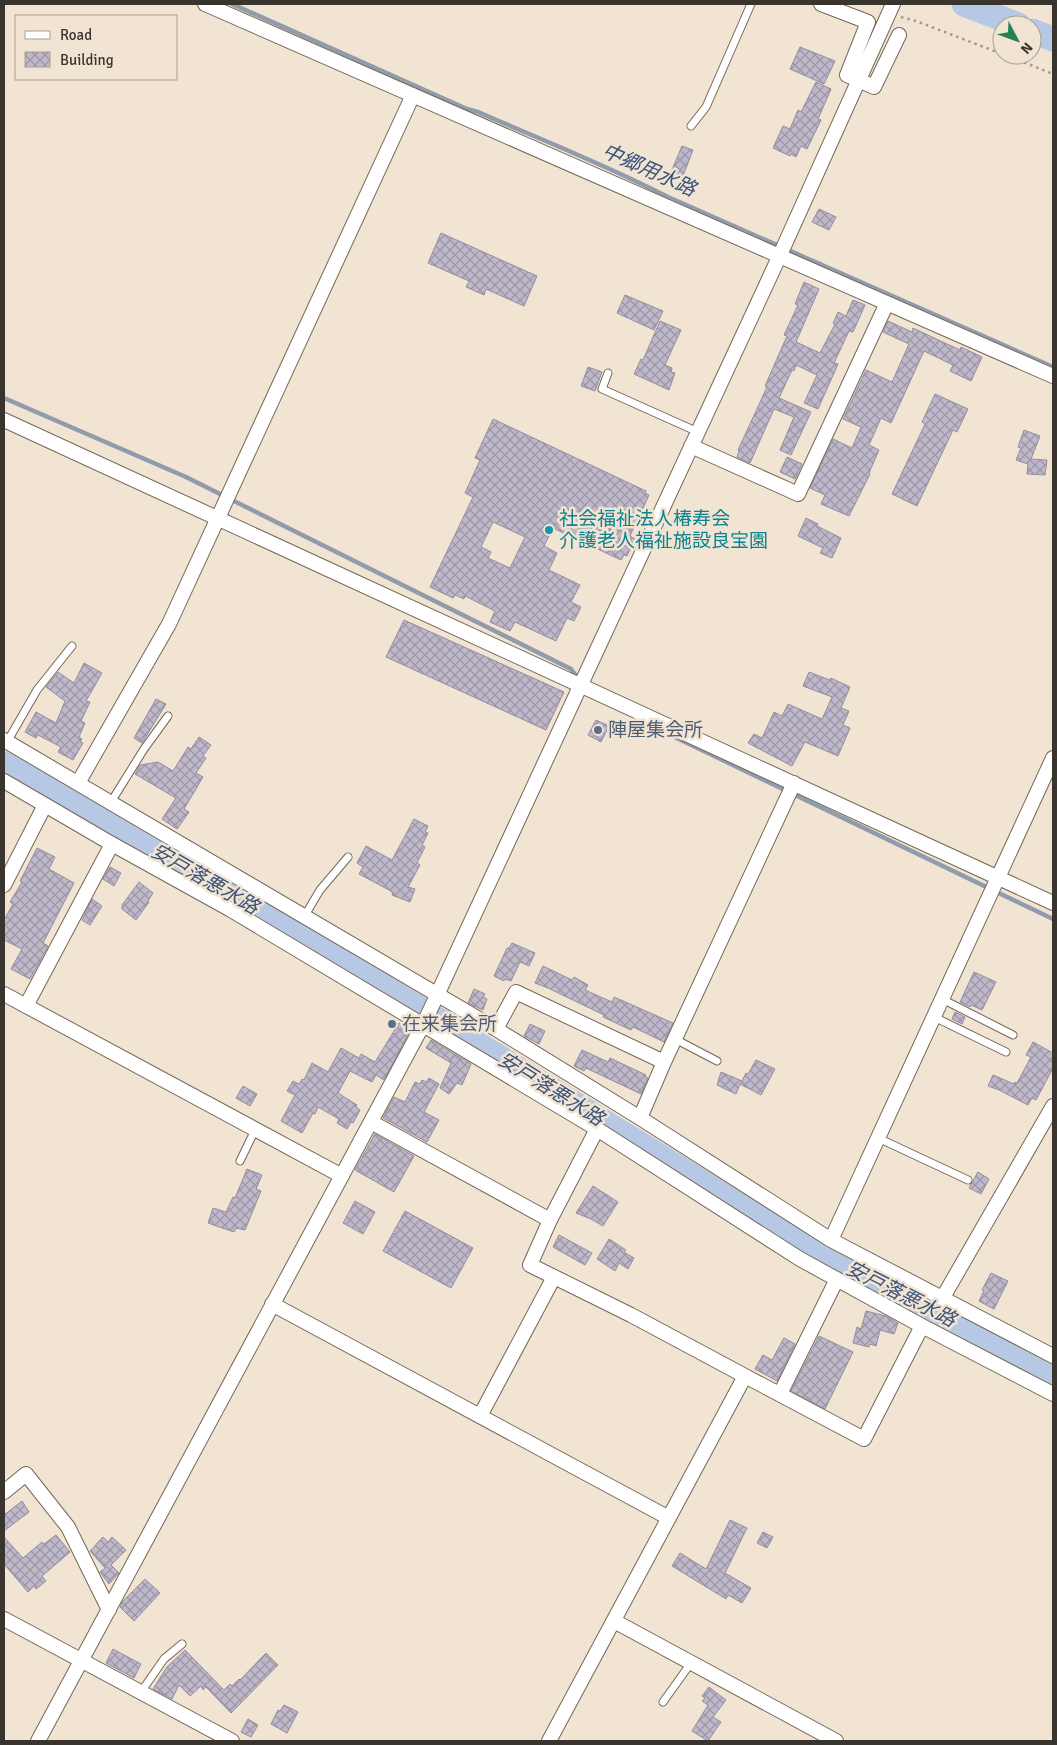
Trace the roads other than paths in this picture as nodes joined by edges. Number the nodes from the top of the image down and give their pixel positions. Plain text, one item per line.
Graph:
1 (205, 4) edge
2 (751, 4) edge
3 (821, 4) edge
4 (891, 9) edge
5 (898, 34) dead end
6 (859, 80) junction
7 (413, 95) junction
8 (691, 126) dead end
9 (780, 255) junction
10 (887, 303) junction
11 (608, 373) dead end
12 (1053, 376) edge
13 (4, 420) edge
14 (698, 432) junction
15 (691, 446) junction
16 (218, 518) junction
17 (72, 646) dead end
18 (580, 686) junction
19 (168, 716) dead end
20 (5, 741) edge
21 (1053, 758) edge
22 (4, 781) edge
23 (78, 783) junction
24 (794, 783) junction
25 (111, 802) junction
26 (44, 805) junction
27 (112, 844) junction
28 (348, 857) dead end
29 (998, 878) junction
30 (4, 885) edge
31 (1053, 903) edge
32 (304, 917) junction
33 (4, 994) edge
34 (436, 999) junction
35 (942, 1000) junction
36 (26, 1006) junction
37 (934, 1017) junction
38 (424, 1023) junction
39 (496, 1029) junction
40 (1013, 1035) dead end
41 (675, 1039) junction
42 (1006, 1052) dead end
43 (717, 1061) dead end
44 (664, 1062) junction
45 (1053, 1106) edge
46 (640, 1118) junction
47 (370, 1122) junction
48 (1049, 1123) edge
49 (597, 1129) junction
50 (256, 1130) junction
51 (878, 1138) junction
52 (240, 1161) dead end
53 (342, 1176) junction
54 (968, 1180) dead end
55 (550, 1220) junction
56 (831, 1240) junction
57 (554, 1277) junction
58 (836, 1279) junction
59 (942, 1299) junction
60 (272, 1304) junction
61 (922, 1326) junction
62 (1053, 1356) edge
63 (745, 1376) junction
64 (780, 1394) junction
65 (1053, 1394) edge
66 (480, 1416) junction
67 (4, 1492) edge
68 (669, 1518) junction
69 (109, 1610) junction
70 (4, 1619) edge
71 (614, 1621) junction
72 (182, 1644) dead end
73 (82, 1660) junction
74 (691, 1663) junction
75 (141, 1692) junction
76 (663, 1702) dead end
77 (38, 1741) edge
78 (232, 1741) edge
79 (549, 1741) edge
80 (836, 1741) edge

1 - 7 street
2 - 8 lane
3 - 6 street
4 - 6 street
5 - 6 street
6 - 9 street
7 - 9 street
7 - 16 street
9 - 10 street
9 - 14 street
10 - 12 street
10 - 15 street
11 - 14 lane
13 - 16 street
14 - 15 street
15 - 18 street
16 - 18 street
16 - 23 street
17 - 20 lane
18 - 24 street
18 - 34 street
19 - 25 lane
20 - 23 street
21 - 29 street
22 - 26 street
23 - 25 street
24 - 29 street
24 - 41 street
25 - 32 street
26 - 27 street
26 - 30 street
27 - 36 street
27 - 38 street
28 - 32 lane
29 - 31 street
29 - 35 street
32 - 34 street
33 - 36 street
34 - 38 street
34 - 39 street
35 - 37 street
35 - 40 lane
36 - 50 street
37 - 42 lane
37 - 51 street
38 - 47 street
38 - 49 street
39 - 44 street
39 - 46 street
41 - 43 lane
41 - 44 street
44 - 46 street
45 - 48 street
46 - 56 street
47 - 53 street
47 - 55 street
48 - 59 street
49 - 55 street
49 - 58 street
50 - 52 lane
50 - 53 street
51 - 54 lane
51 - 56 street
53 - 60 street
55 - 57 street
56 - 59 street
57 - 63 street
57 - 66 street
58 - 61 street
58 - 64 street
59 - 62 street
60 - 66 street
60 - 69 street
61 - 64 street
61 - 65 street
63 - 64 street
63 - 68 street
66 - 68 street
67 - 69 street
68 - 71 street
69 - 73 street
70 - 73 street
71 - 74 street
71 - 79 street
72 - 75 lane
73 - 75 street
73 - 77 street
74 - 76 lane
74 - 80 street
75 - 78 street

